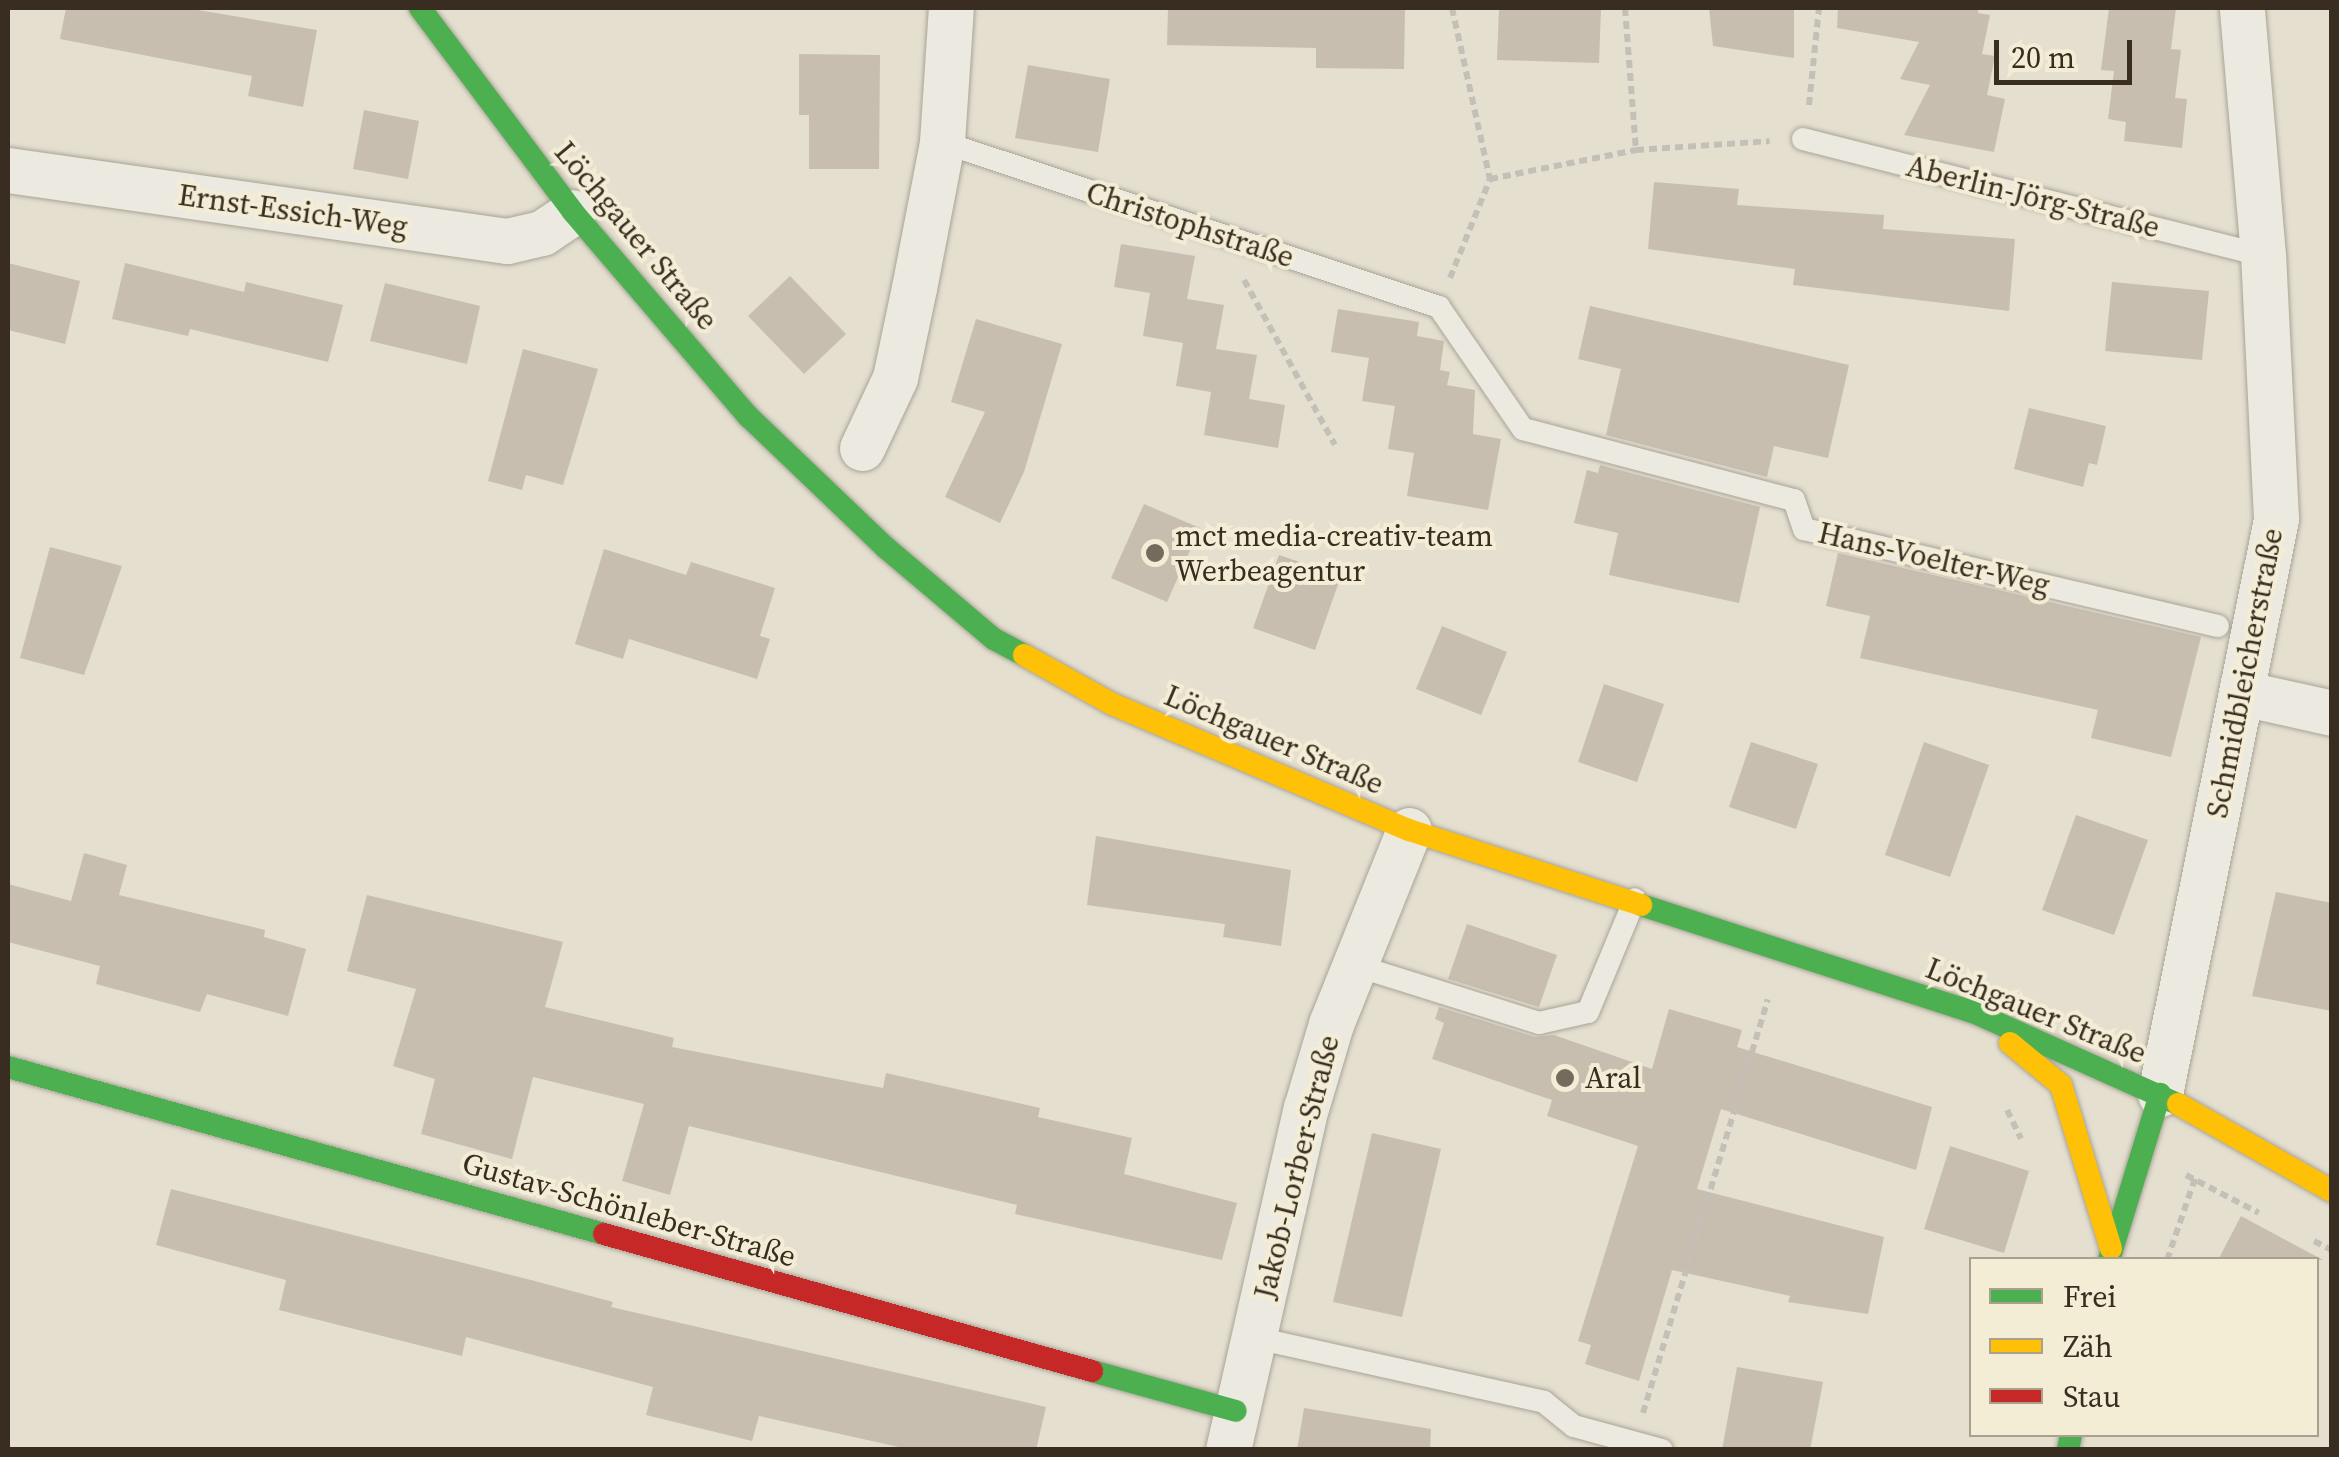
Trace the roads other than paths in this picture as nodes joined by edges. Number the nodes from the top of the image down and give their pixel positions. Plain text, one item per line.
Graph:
1 (420, 8) edge
2 (951, 8) edge
3 (2242, 8) edge
4 (1804, 139) road end
5 (942, 142) junction
6 (8, 170) edge
7 (573, 212) junction
8 (2263, 256) junction
9 (862, 448) dead end
10 (1670, 467) joint
11 (2218, 626) dead end
12 (2242, 693) junction
13 (2332, 713) edge
14 (1409, 830) junction
15 (1635, 898) junction
16 (1354, 965) junction
17 (1972, 1012) junction
18 (8, 1066) edge
19 (2160, 1094) junction
20 (2332, 1191) edge
21 (2110, 1254) edge
22 (1256, 1338) junction
23 (1232, 1430) edge
24 (1662, 1450) edge

1 - 7 main road, Löchgauer Straße
2 - 5 street
3 - 8 street, Schmidbleicherstraße
4 - 8 lane, Aberlin-Jörg-Straße
5 - 9 street
5 - 10 lane, Christophstraße
6 - 7 street, Ernst-Essich-Weg
7 - 14 main road, Löchgauer Straße
8 - 12 street, Schmidbleicherstraße
10 - 11 lane, Hans-Voelter-Weg
12 - 13 street
12 - 19 street, Schmidbleicherstraße
14 - 15 main road, Löchgauer Straße
14 - 16 street, Jakob-Lorber-Straße
15 - 16 lane
15 - 17 main road, Löchgauer Straße
16 - 22 street, Jakob-Lorber-Straße
17 - 19 main road, Löchgauer Straße
17 - 21 main road
18 - 23 main road, Gustav-Schönleber-Straße
19 - 20 main road, Löchgauer Straße
19 - 21 main road
22 - 23 street, Jakob-Lorber-Straße
22 - 24 lane, Jakob-Lorber-Straße

